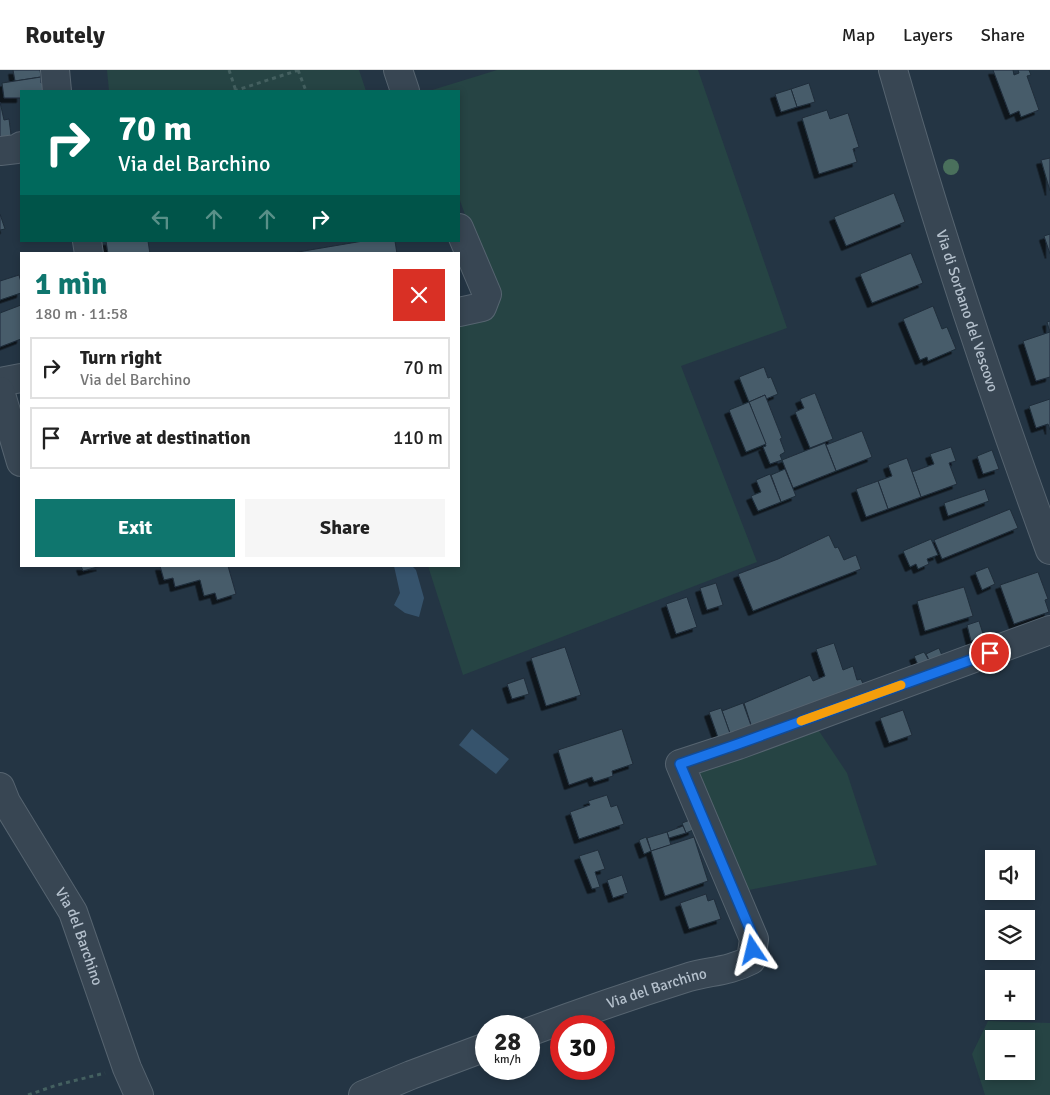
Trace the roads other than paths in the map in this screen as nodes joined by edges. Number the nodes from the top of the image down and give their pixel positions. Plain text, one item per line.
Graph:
1 (55, 70) edge
2 (398, 70) edge
3 (893, 70) edge
4 (57, 90) edge
5 (405, 90) edge
6 (20, 147) edge
7 (0, 151) edge
8 (460, 231) edge
9 (474, 278) edge
10 (460, 312) edge
11 (20, 378) edge
12 (0, 382) edge
13 (0, 391) edge
14 (20, 459) edge
15 (1050, 550) edge
16 (1050, 630) edge
17 (0, 787) edge
18 (540, 1028) edge
19 (475, 1051) edge
20 (139, 1095) edge
21 (363, 1095) edge

1 - 4 street
2 - 5 street
3 - 15 street, Via di Sorbano del Vescovo
6 - 7 street
8 - 9 street
9 - 10 street
11 - 12 street
13 - 14 street
16 - 18 street, Via del Barchino
17 - 20 street, Via del Barchino
19 - 21 street

